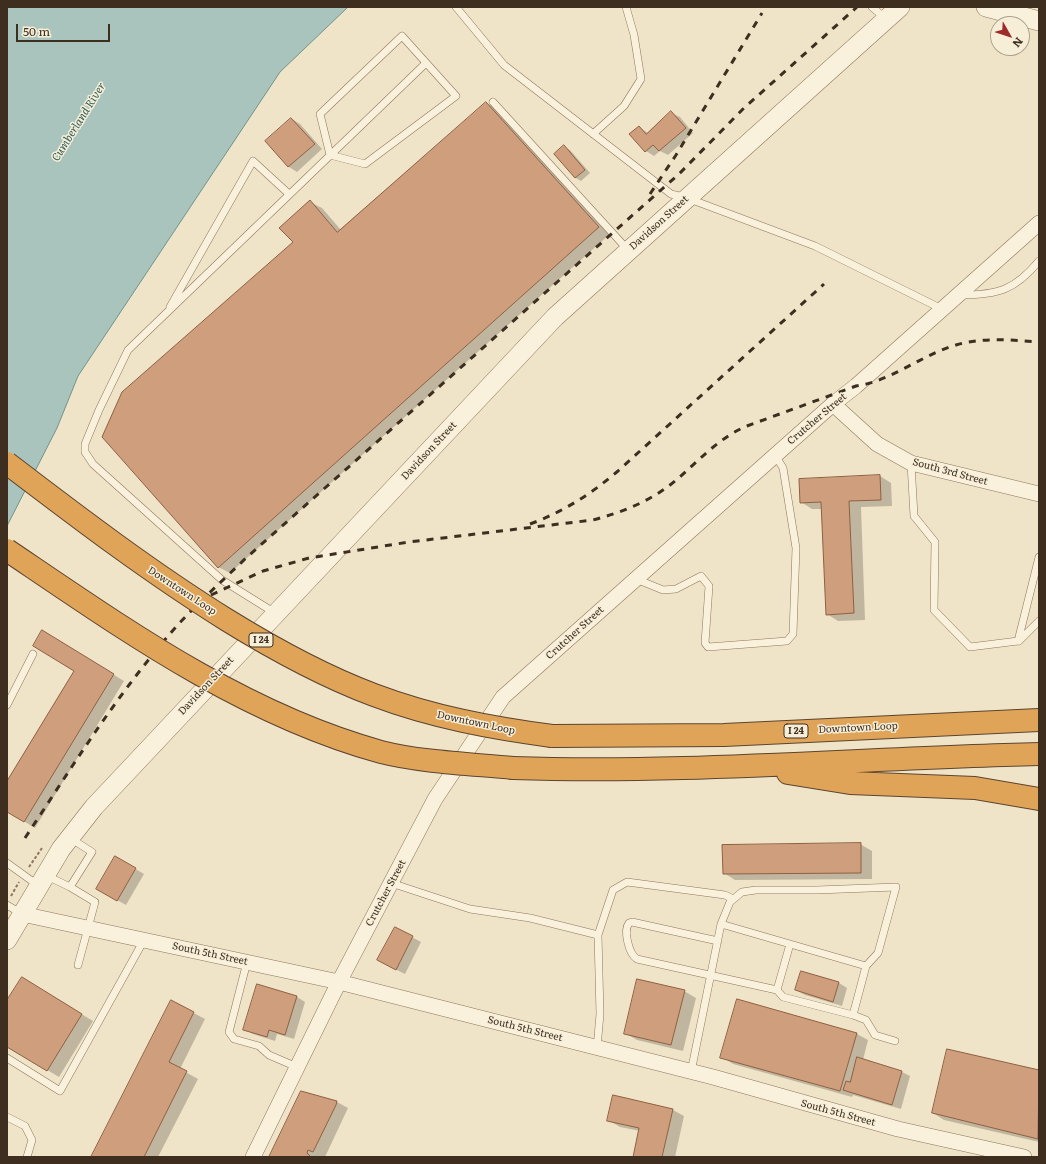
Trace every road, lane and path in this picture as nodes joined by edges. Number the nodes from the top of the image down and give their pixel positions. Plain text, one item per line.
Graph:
1 (456, 7) edge
2 (626, 7) edge
3 (872, 7) edge
4 (900, 7) edge
5 (986, 7) edge
6 (886, 20) junction
7 (1039, 21) edge
8 (426, 63) junction
9 (493, 102) dead end
10 (593, 134) junction
11 (330, 156) junction
12 (289, 194) junction
13 (687, 198) junction
14 (1038, 225) edge
15 (629, 251) junction
16 (1039, 260) edge
17 (958, 295) junction
18 (942, 309) junction
19 (165, 316) junction
20 (832, 404) junction
21 (775, 454) junction
22 (7, 463) edge
23 (911, 463) junction
24 (1039, 494) edge
25 (7, 550) edge
26 (1039, 557) edge
27 (636, 579) junction
28 (275, 613) junction
29 (1039, 621) edge
30 (1018, 641) junction
31 (33, 654) dead end
32 (7, 705) edge
33 (1039, 720) edge
34 (1039, 754) edge
35 (740, 765) junction
36 (1039, 799) edge
37 (70, 838) junction
38 (7, 863) edge
39 (42, 880) junction
40 (391, 883) junction
41 (70, 887) junction
42 (733, 899) junction
43 (15, 909) edge
44 (721, 924) junction
45 (88, 928) junction
46 (598, 935) junction
47 (7, 940) edge
48 (144, 940) junction
49 (718, 941) junction
50 (790, 944) junction
51 (247, 962) junction
52 (78, 965) dead end
53 (866, 966) junction
54 (711, 975) junction
55 (339, 982) junction
56 (777, 990) junction
57 (852, 1015) junction
58 (895, 1041) dead end
59 (597, 1048) junction
60 (7, 1058) edge
61 (297, 1067) junction
62 (691, 1072) junction
63 (7, 1117) edge
64 (1015, 1156) edge
65 (27, 1157) edge
66 (253, 1157) edge

1 - 10 lane
2 - 10 lane
3 - 6 lane
4 - 6 street, Davidson Street
5 - 7 street
6 - 13 street, Davidson Street
8 - 11 lane
8 - 11 lane
8 - 11 lane
9 - 15 lane
10 - 13 lane
11 - 12 lane
12 - 19 lane
12 - 19 lane
13 - 15 street, Davidson Street
13 - 18 lane
14 - 17 street, Crutcher Street
15 - 28 street, Davidson Street
16 - 17 lane
17 - 18 street, Crutcher Street
18 - 20 street, Crutcher Street
19 - 28 lane
20 - 21 street, Crutcher Street
20 - 23 street, South 3rd Street
21 - 27 street, Crutcher Street
21 - 27 lane
22 - 33 highway, Downtown Loop / I 24, bridge
23 - 24 street, South 3rd Street
23 - 30 lane
25 - 35 highway, bridge
26 - 30 lane
27 - 40 street, Crutcher Street
28 - 37 street, Davidson Street
29 - 30 lane
31 - 32 lane
34 - 35 highway
35 - 36 highway
37 - 39 street, Davidson Street
37 - 41 lane
38 - 39 lane
39 - 41 lane
39 - 43 street, Davidson Street
40 - 46 lane
40 - 55 street, Crutcher Street
41 - 45 lane
42 - 44 lane
42 - 46 lane
42 - 53 lane
43 - 45 street, South 5th Street
43 - 47 street, Davidson Street
44 - 49 lane
44 - 50 lane
45 - 48 street, South 5th Street
45 - 52 lane
46 - 59 lane
48 - 51 street, South 5th Street
48 - 60 lane
49 - 54 lane
49 - 54 lane
50 - 53 lane
50 - 56 lane
51 - 55 street, South 5th Street
51 - 61 lane
53 - 57 lane
54 - 56 lane
54 - 62 lane
55 - 59 street, South 5th Street
55 - 61 street, Crutcher Street
56 - 57 lane
57 - 58 lane
59 - 62 street, South 5th Street
61 - 66 street, Crutcher Street
62 - 64 street, South 5th Street
63 - 65 lane

